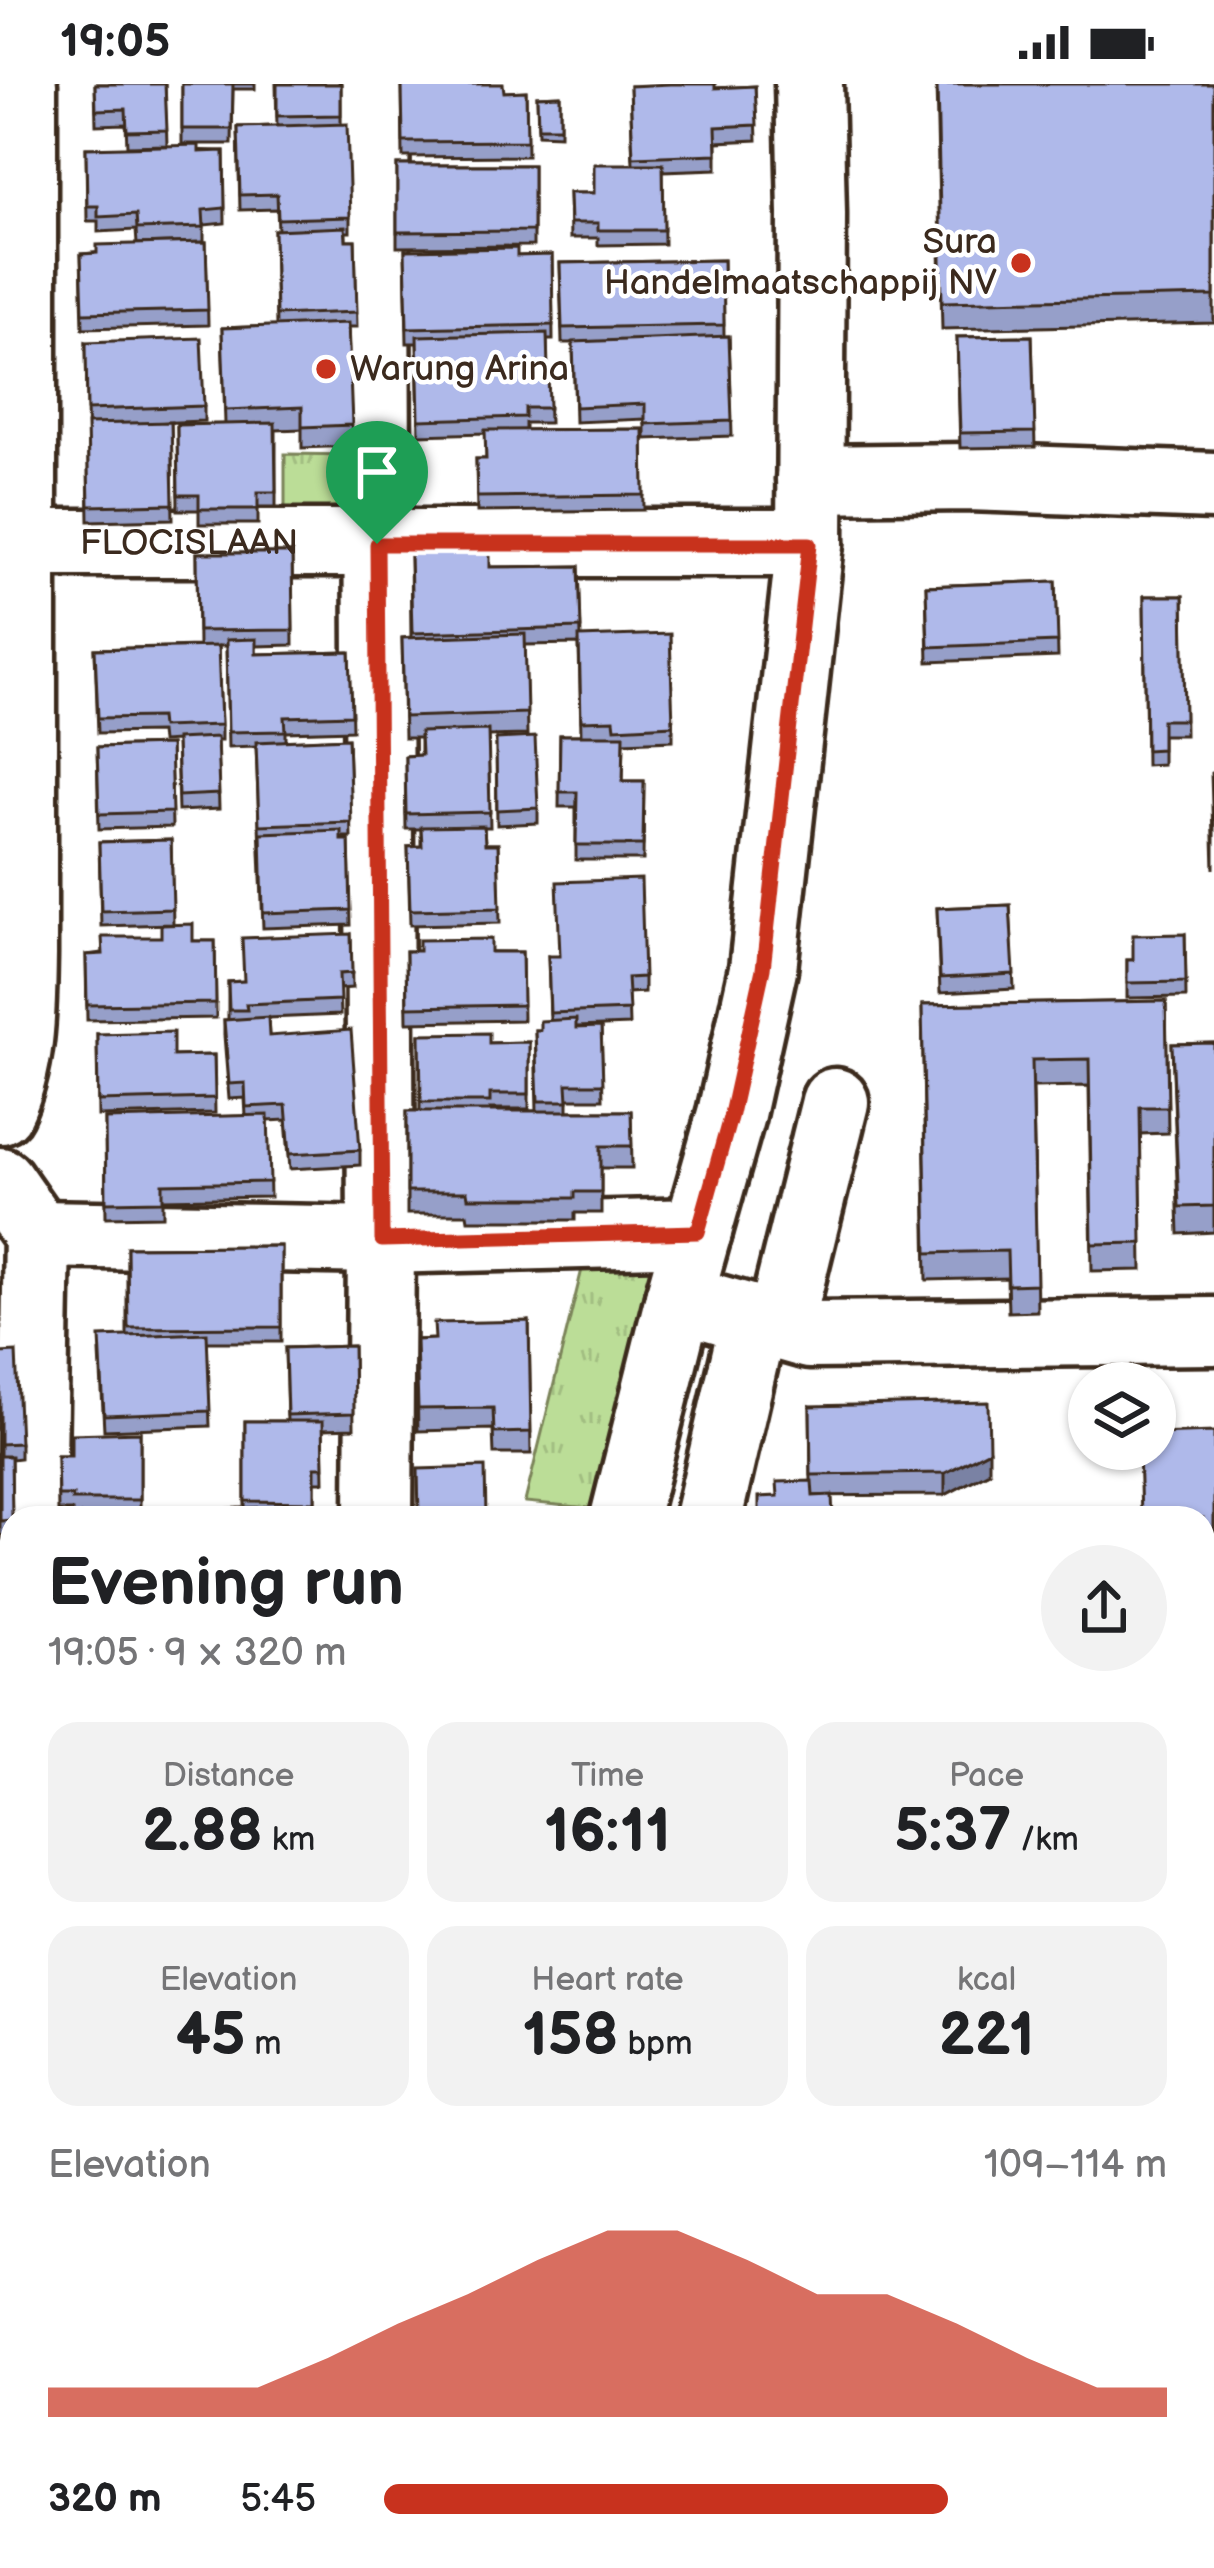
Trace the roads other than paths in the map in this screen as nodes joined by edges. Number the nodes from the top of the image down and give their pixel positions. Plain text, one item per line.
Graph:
1 (23, 84) edge
2 (375, 84) edge
3 (809, 84) edge
4 (810, 479) junction
5 (1214, 486) edge
6 (11, 543) edge
7 (377, 544) junction
8 (810, 544) junction
9 (835, 1102) dead end
10 (0, 1110) edge
11 (0, 1181) edge
12 (698, 1232) junction
13 (37, 1234) junction
14 (382, 1240) junction
15 (679, 1298) junction
16 (767, 1322) junction
17 (1214, 1331) edge
18 (32, 1506) edge
19 (379, 1506) edge
20 (627, 1506) edge
21 (712, 1506) edge

1 - 6 street
2 - 7 street
3 - 4 street
4 - 5 street
4 - 8 street
6 - 7 street, FLOCISLAAN
6 - 10 street
7 - 8 street, FLOCISLAAN
7 - 14 street
8 - 12 street
9 - 16 street
11 - 13 street
12 - 14 street
12 - 15 street
13 - 14 street
13 - 18 street
14 - 19 street
15 - 16 street
15 - 20 street
16 - 17 street
16 - 21 street

